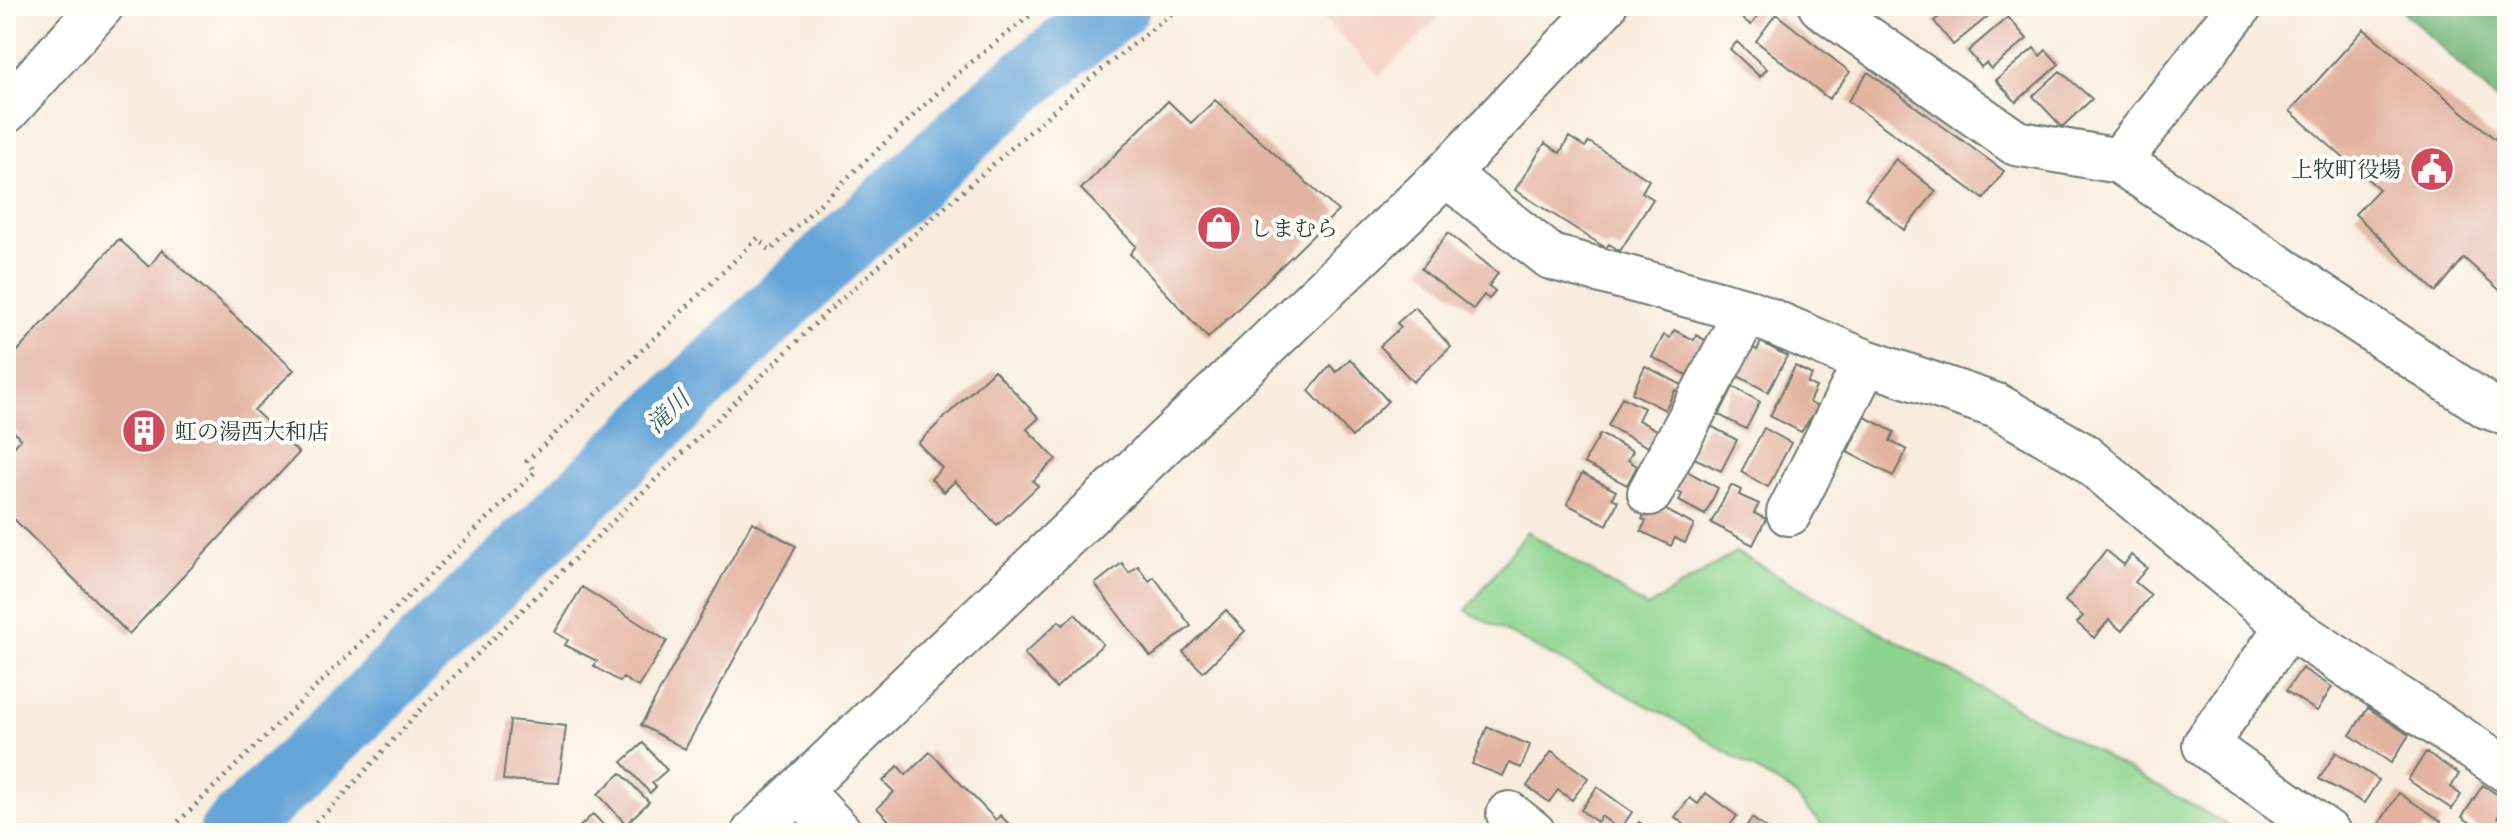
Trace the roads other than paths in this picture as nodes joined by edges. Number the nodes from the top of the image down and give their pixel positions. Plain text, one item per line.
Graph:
1 (101, 6) edge
2 (1604, 6) edge
3 (1821, 6) edge
4 (2240, 6) edge
5 (6, 111) edge
6 (2119, 161) junction
7 (1446, 174) junction
8 (1747, 311) junction
9 (1866, 362) junction
10 (2507, 413) edge
11 (1650, 493) dead end
12 (1789, 513) dead end
13 (2288, 626) junction
14 (2507, 770) edge
15 (799, 790) junction
16 (754, 833) edge
17 (840, 833) edge
18 (2328, 833) edge

1 - 5 street
2 - 7 street
3 - 6 street
4 - 6 street
6 - 10 street
7 - 8 street
7 - 15 street
8 - 9 street
8 - 11 street
9 - 12 street
9 - 13 street
13 - 14 street
13 - 18 street
15 - 16 street
15 - 17 street

